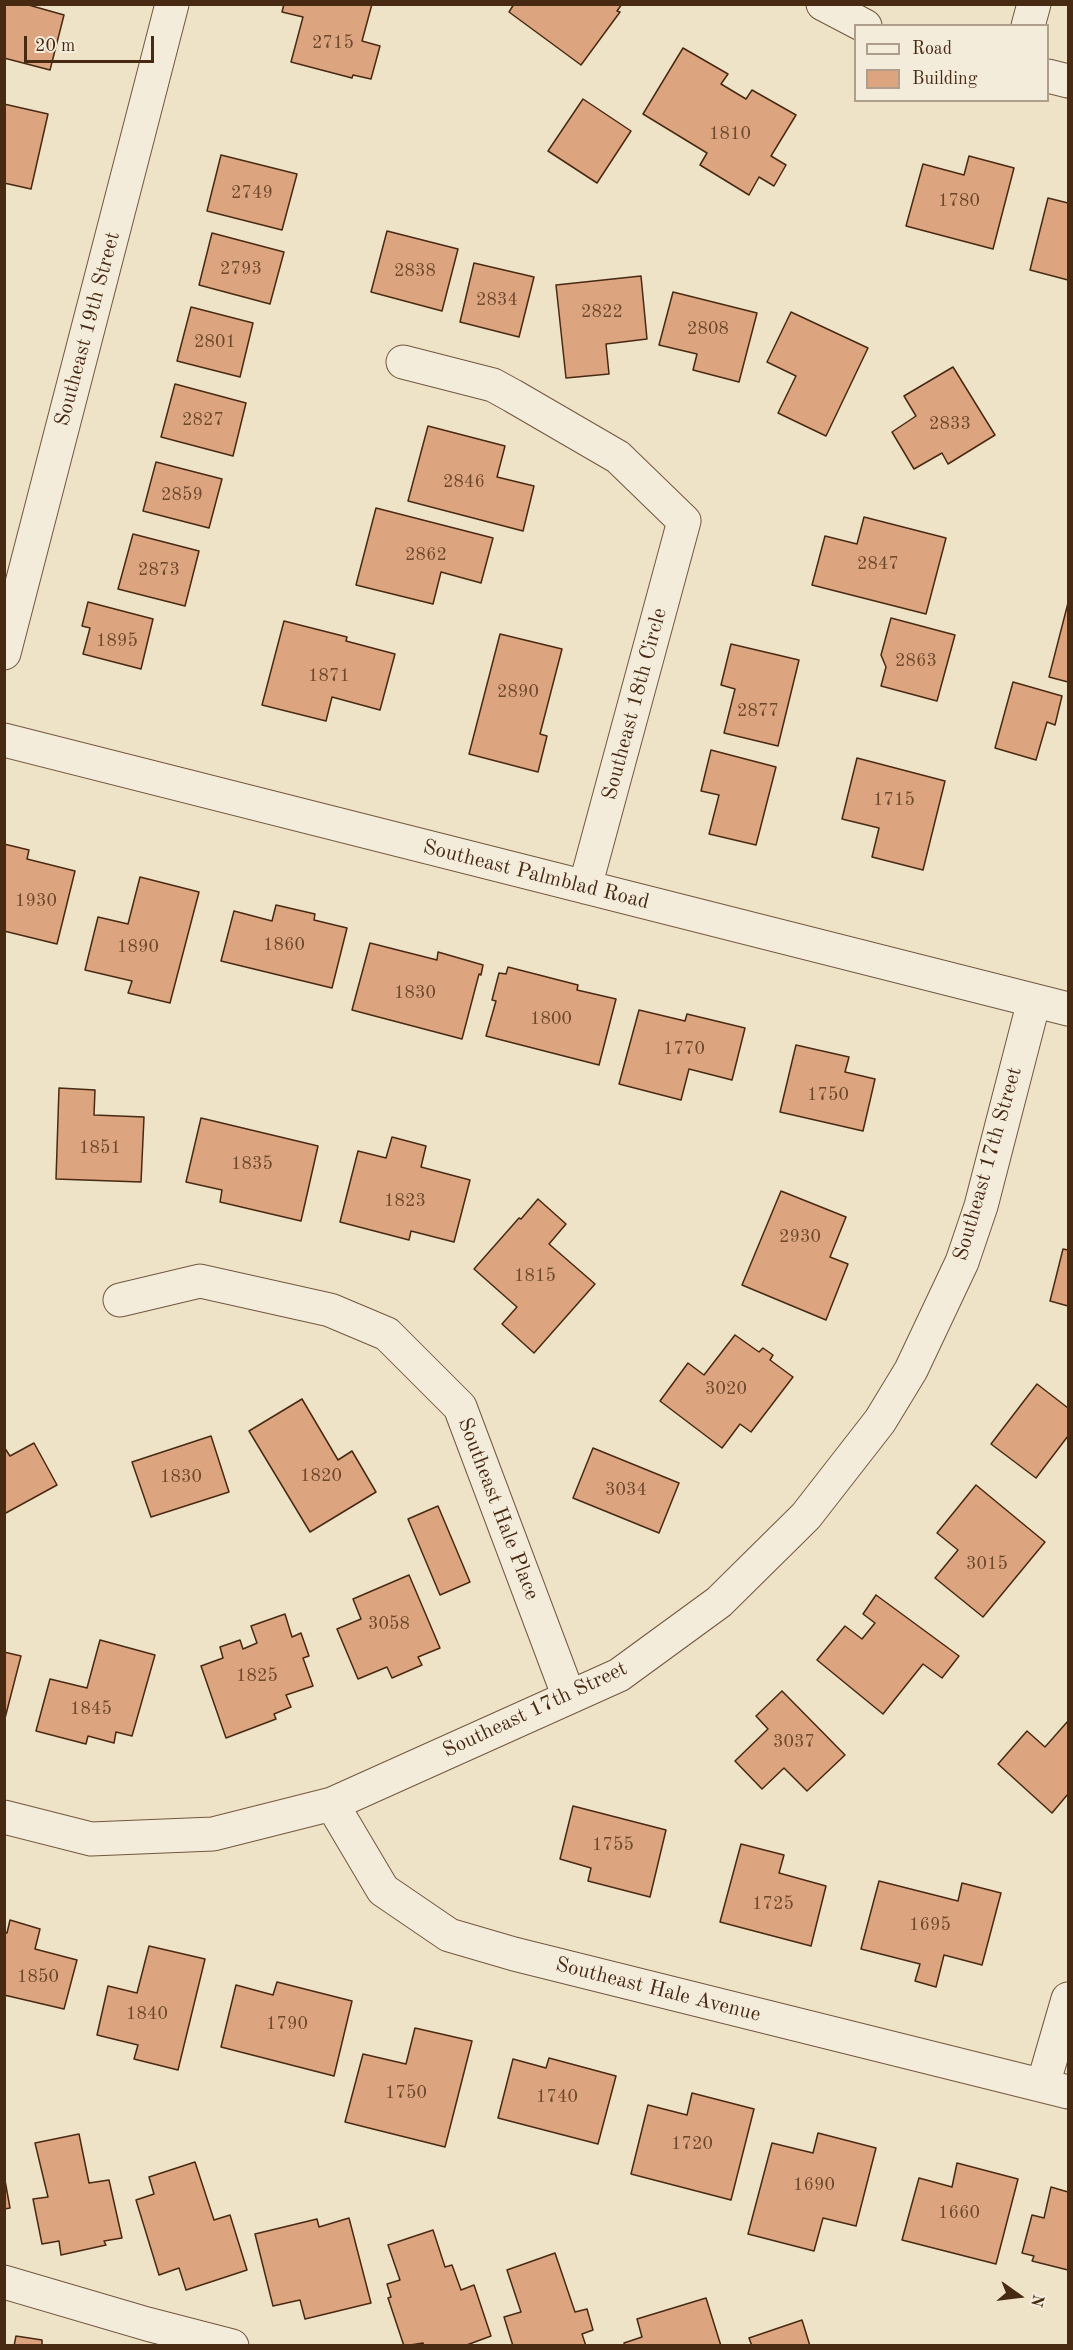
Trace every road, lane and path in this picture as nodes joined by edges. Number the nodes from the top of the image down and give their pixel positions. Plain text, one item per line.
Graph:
1 (172, 4) edge
2 (823, 4) edge
3 (1034, 4) edge
4 (861, 24) edge
5 (1029, 24) edge
6 (1049, 76) edge
7 (1068, 81) edge
8 (403, 362) dead end
9 (4, 653) edge
10 (4, 740) edge
11 (585, 887) junction
12 (1034, 1000) junction
13 (1068, 1009) edge
14 (120, 1300) dead end
15 (570, 1697) junction
16 (332, 1804) junction
17 (4, 1817) edge
18 (1068, 1999) edge
19 (1055, 2089) edge
20 (4, 2282) edge
21 (232, 2346) edge

1 - 9 street, Southeast 19th Street
2 - 4 street
3 - 5 street
6 - 7 street
8 - 11 street, Southeast 18th Circle
10 - 11 street, Southeast Palmblad Road
11 - 12 street, Southeast Palmblad Road
12 - 13 street, Southeast Palmblad Road
12 - 15 street, Southeast 17th Street
14 - 15 street, Southeast Hale Place
15 - 16 street, Southeast 17th Street
16 - 17 street, Southeast 17th Street
16 - 19 street, Southeast Hale Avenue
18 - 19 street
20 - 21 street

